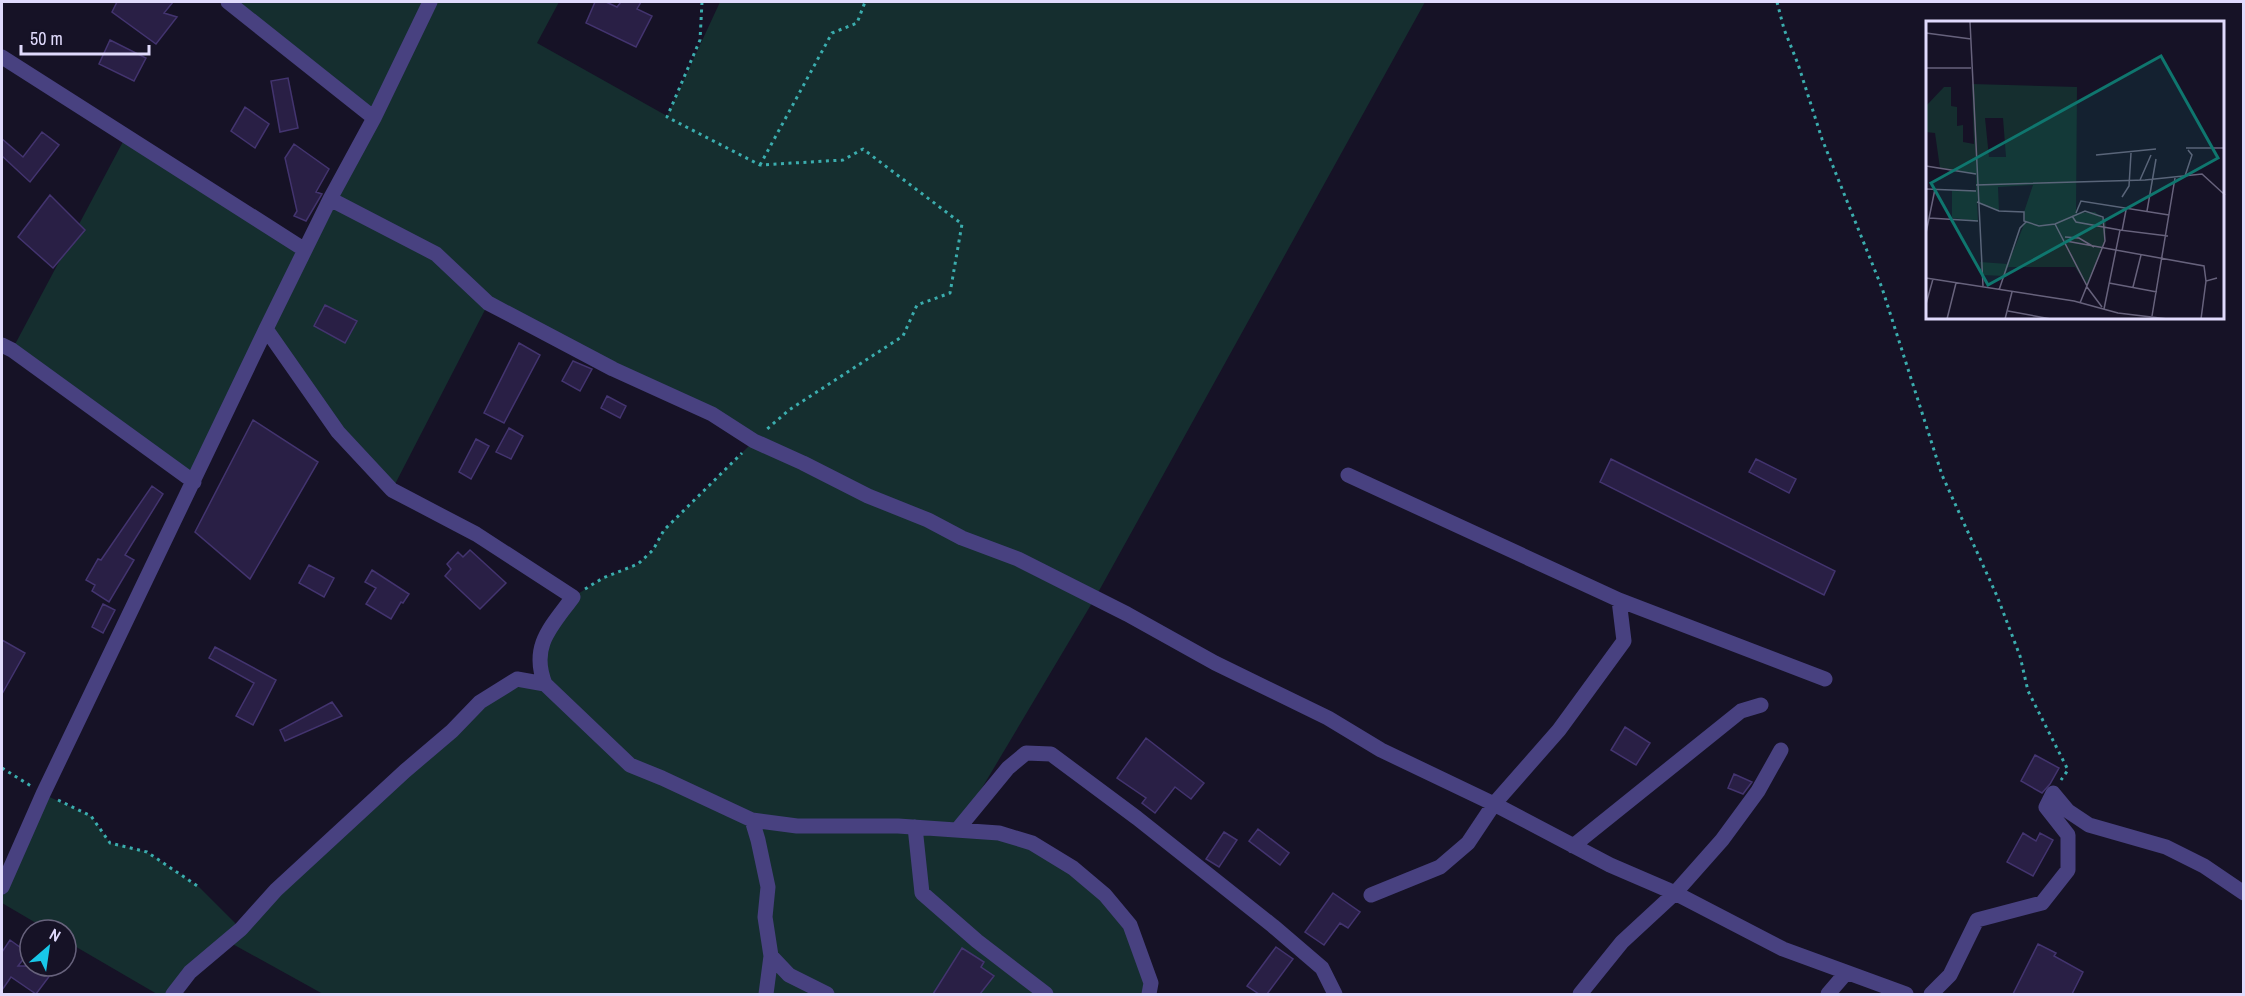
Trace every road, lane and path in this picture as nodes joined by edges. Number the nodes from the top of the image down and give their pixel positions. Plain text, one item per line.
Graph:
1 (228, 2) edge
2 (430, 2) edge
3 (702, 2) edge
4 (865, 2) edge
5 (1778, 2) edge
6 (3, 60) edge
7 (374, 118) junction
8 (760, 165) junction
9 (330, 199) junction
10 (305, 250) junction
11 (266, 329) junction
12 (2, 345) edge
13 (754, 441) junction
14 (1348, 476) dead end
15 (194, 482) junction
16 (573, 597) junction
17 (1619, 600) junction
18 (1825, 679) dead end
19 (545, 684) junction
20 (1761, 705) dead end
21 (1781, 750) dead end
22 (2, 768) edge
23 (2053, 793) junction
24 (43, 794) junction
25 (1494, 804) junction
26 (752, 820) junction
27 (915, 827) junction
28 (957, 830) junction
29 (1573, 846) junction
30 (2, 887) edge
31 (199, 887) dead end
32 (2244, 892) edge
33 (1675, 893) junction
34 (1371, 895) dead end
35 (771, 956) junction
36 (1846, 973) junction
37 (173, 994) edge
38 (767, 994) edge
39 (828, 994) edge
40 (1046, 994) edge
41 (1149, 994) edge
42 (1335, 994) edge
43 (1580, 994) edge
44 (1828, 994) edge
45 (1906, 994) edge
46 (1931, 994) edge

1 - 7 street
2 - 7 street
3 - 8 path
4 - 8 path
5 - 23 path
6 - 10 street
7 - 9 street
8 - 13 path
9 - 10 street
9 - 13 street
10 - 11 street
11 - 15 street
11 - 16 street
12 - 15 street
13 - 16 path
13 - 25 street
14 - 17 street
15 - 24 street
16 - 19 street
17 - 18 street
17 - 25 street
19 - 26 street
19 - 37 street
20 - 29 street
21 - 33 street
22 - 24 path
23 - 32 street
23 - 46 street
24 - 30 street
24 - 31 path
25 - 29 street
25 - 34 street
26 - 27 street
26 - 35 street
27 - 28 street
27 - 40 street
28 - 41 street
28 - 42 street
29 - 33 street
33 - 36 street
33 - 43 street
35 - 38 street
35 - 39 street
36 - 44 street
36 - 45 street

